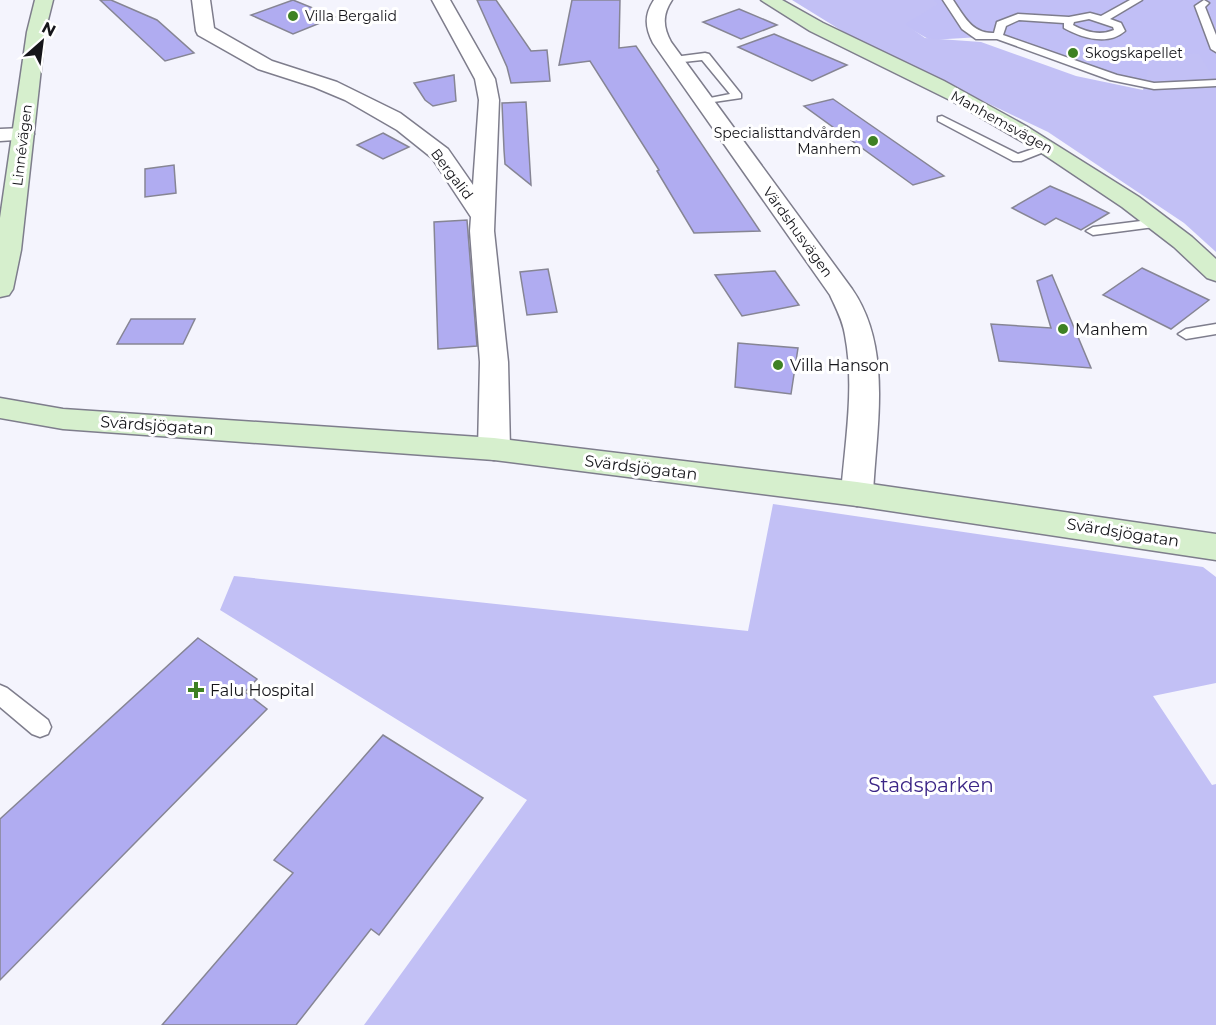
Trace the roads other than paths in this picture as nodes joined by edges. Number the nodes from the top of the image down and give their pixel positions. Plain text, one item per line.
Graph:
1 (44, 0) edge
2 (201, 0) edge
3 (441, 0) edge
4 (663, 0) edge
5 (770, 0) edge
6 (948, 0) edge
7 (1137, 0) edge
8 (1204, 3) dead end
9 (1104, 19) junction
10 (1069, 20) junction
11 (998, 36) junction
12 (1216, 49) edge
13 (674, 60) junction
14 (1216, 83) edge
15 (704, 102) junction
16 (942, 119) dead end
17 (23, 134) junction
18 (0, 135) edge
19 (1048, 147) junction
20 (482, 216) junction
21 (1157, 223) junction
22 (1093, 231) dead end
23 (1216, 273) edge
24 (0, 290) edge
25 (1216, 329) edge
26 (1186, 334) dead end
27 (0, 408) edge
28 (63, 419) junction
29 (0, 424) edge
30 (494, 449) junction
31 (857, 494) junction
32 (1216, 547) edge
33 (0, 693) edge
34 (40, 727) dead end

1 - 17 street, Linnévägen
2 - 20 street, Bergalid
3 - 20 street
4 - 13 street, Värdshusvägen
5 - 19 street, Manhemsvägen
6 - 11 lane
7 - 9 lane
8 - 12 lane
9 - 10 lane
9 - 10 lane
10 - 11 lane
11 - 14 lane
13 - 15 street, Värdshusvägen
13 - 15 lane
15 - 31 street, Värdshusvägen
16 - 19 lane
17 - 18 street
17 - 24 street, Linnévägen
19 - 21 street, Manhemsvägen
20 - 30 street, Bergalid
21 - 22 lane
21 - 23 street, Manhemsvägen
25 - 26 lane
27 - 28 street, Svärdsjögatan
28 - 29 street, Svärdsjögatan
28 - 30 street, Svärdsjögatan
30 - 31 street, Svärdsjögatan
31 - 32 street, Svärdsjögatan
33 - 34 lane

